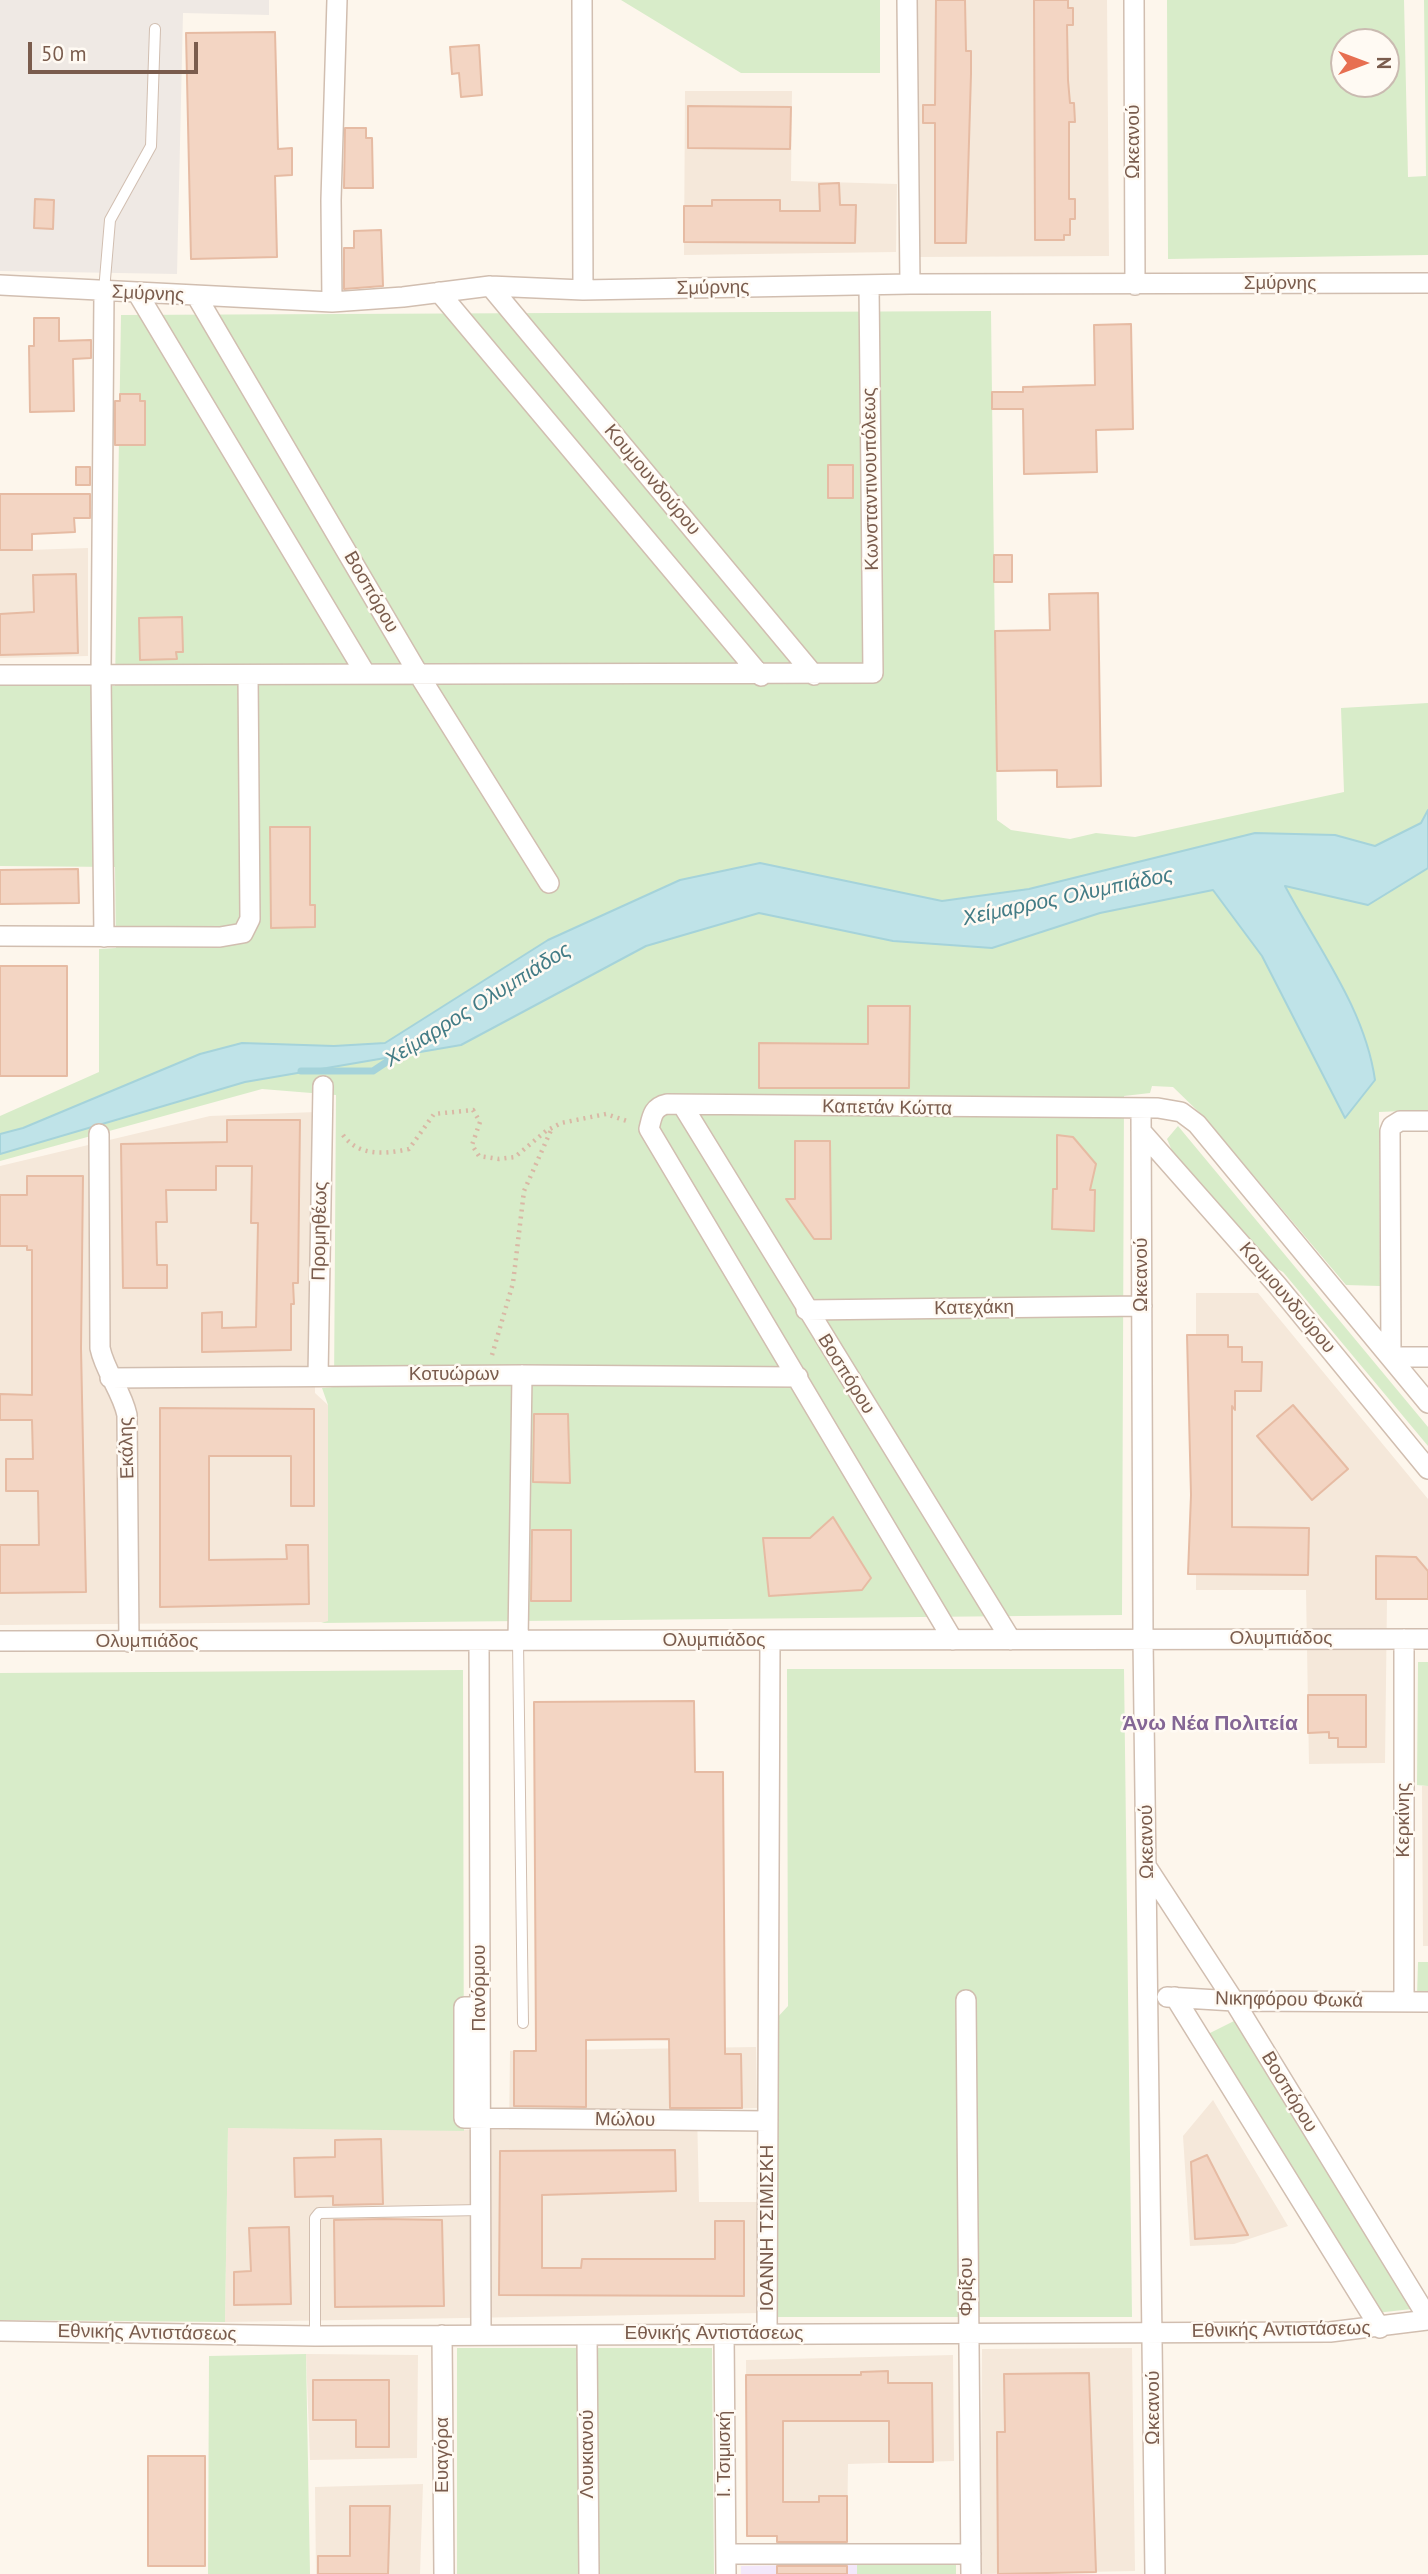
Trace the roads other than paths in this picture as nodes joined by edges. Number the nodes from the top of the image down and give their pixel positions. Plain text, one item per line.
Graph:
1 (337, 0) edge
2 (582, 0) edge
3 (907, 0) edge
4 (1134, 0) edge
5 (155, 29) dead end
6 (1428, 283) edge
7 (909, 284) junction
8 (0, 285) edge
9 (869, 285) junction
10 (1135, 285) junction
11 (490, 286) junction
12 (583, 290) junction
13 (104, 292) junction
14 (439, 292) junction
15 (138, 294) junction
16 (197, 297) junction
17 (332, 302) junction
18 (365, 673) junction
19 (419, 674) junction
20 (0, 675) edge
21 (101, 675) junction
22 (248, 675) junction
23 (814, 675) junction
24 (761, 676) junction
25 (549, 883) dead end
26 (0, 936) edge
27 (104, 936) junction
28 (322, 1094) road end
29 (683, 1106) junction
30 (1141, 1109) junction
31 (1428, 1121) edge
32 (1141, 1131) junction
33 (99, 1134) dead end
34 (1142, 1306) junction
35 (806, 1310) junction
36 (1391, 1357) junction
37 (1428, 1357) edge
38 (522, 1375) junction
39 (318, 1376) junction
40 (798, 1377) junction
41 (110, 1378) junction
42 (1428, 1403) edge
43 (1428, 1469) edge
44 (1143, 1639) junction
45 (1404, 1639) junction
46 (1428, 1639) edge
47 (770, 1640) junction
48 (953, 1640) junction
49 (1011, 1640) junction
50 (0, 1641) edge
51 (480, 1641) junction
52 (518, 1641) junction
53 (129, 1642) junction
54 (1147, 1868) junction
55 (1149, 1997) junction
56 (1175, 1997) junction
57 (967, 2000) dead end
58 (1234, 2001) junction
59 (1404, 2002) junction
60 (1428, 2002) edge
61 (523, 2023) dead end
62 (482, 2118) junction
63 (768, 2121) junction
64 (481, 2210) junction
65 (1428, 2319) edge
66 (1380, 2328) junction
67 (0, 2331) edge
68 (1154, 2332) junction
69 (968, 2333) junction
70 (724, 2334) junction
71 (767, 2334) junction
72 (481, 2335) junction
73 (587, 2335) junction
74 (315, 2336) junction
75 (442, 2336) junction
76 (726, 2554) junction
77 (971, 2554) junction
78 (444, 2574) edge
79 (589, 2574) edge
80 (726, 2574) edge
81 (971, 2574) edge
82 (1155, 2574) edge

1 - 17 street
2 - 12 street
3 - 7 street
4 - 10 street, Ωκεανού
5 - 13 lane
6 - 10 street, Σμύρνης
7 - 9 street, Σμύρνης
7 - 10 street, Σμύρνης
8 - 13 street, Σμύρνης
9 - 12 street, Σμύρνης
9 - 23 street, Κωνσταντινουπόλεως
11 - 12 street, Σμύρνης
11 - 14 street, Σμύρνης
11 - 23 street, Κουμουνδούρου
13 - 15 street, Σμύρνης
13 - 21 street
14 - 17 street, Σμύρνης
14 - 24 street
15 - 16 street, Σμύρνης
15 - 18 street
16 - 17 street, Σμύρνης
16 - 19 street, Βοσπόρου
18 - 19 street
18 - 22 street
19 - 24 street
19 - 25 street, Βοσπόρου
20 - 21 street
21 - 22 street
21 - 27 street
22 - 27 street
23 - 24 street
26 - 27 street
28 - 39 street, Προμηθέως
29 - 30 street, Καπετάν Κώττα
29 - 35 street, Βοσπόρου
29 - 40 street, Καπετάν Κώττα
30 - 32 street, Ωκεανού
30 - 36 street
31 - 36 street
32 - 34 street, Ωκεανού
32 - 43 street, Κουμουνδούρου
33 - 41 street, Εκάλης
34 - 35 street, Κατεχάκη
34 - 44 street, Ωκεανού
35 - 49 street, Βοσπόρου
36 - 37 street
36 - 42 street
38 - 39 street, Κοτυώρων
38 - 40 street, Κοτυώρων
38 - 52 street
39 - 41 street, Κοτυώρων
40 - 48 street
41 - 53 street, Εκάλης
44 - 45 street, Ολυμπιάδος
44 - 49 street, Ολυμπιάδος
44 - 54 street, Ωκεανού
45 - 46 street, Ολυμπιάδος
45 - 59 street, Κερκίνης
47 - 48 street, Ολυμπιάδος
47 - 52 street, Ολυμπιάδος
47 - 63 street, ΙΟΑΝΝΗ ΤΣΙΜΙΣΚΗ
48 - 49 street, Ολυμπιάδος
50 - 53 street, Ολυμπιάδος
51 - 52 street, Ολυμπιάδος
51 - 53 street, Ολυμπιάδος
51 - 62 street, Πανόρμου
52 - 61 lane
54 - 55 street, Ωκεανού
54 - 58 street, Βοσπόρου
55 - 56 street, Νικηφόρου Φωκά
55 - 68 street, Ωκεανού
56 - 58 street, Νικηφόρου Φωκά
56 - 66 street
57 - 69 street, Φρίξου
58 - 59 street, Νικηφόρου Φωκά
58 - 65 street, Βοσπόρου
59 - 60 street, Νικηφόρου Φωκά
62 - 63 street, Μώλου
62 - 64 street, Πανόρμου
63 - 71 street, ΙΟΑΝΝΗ ΤΣΙΜΙΣΚΗ
64 - 72 street, Πανόρμου
64 - 74 lane
65 - 66 street, Εθνικής Αντιστάσεως
66 - 68 street, Εθνικής Αντιστάσεως
67 - 74 street, Εθνικής Αντιστάσεως
68 - 69 street, Εθνικής Αντιστάσεως
68 - 82 street, Ωκεανού
69 - 71 street, Εθνικής Αντιστάσεως
69 - 77 street, Φρίξου
70 - 71 street, Εθνικής Αντιστάσεως
70 - 73 street, Εθνικής Αντιστάσεως
70 - 76 street, Ι. Τσιμισκή
72 - 73 street, Εθνικής Αντιστάσεως
72 - 75 street, Εθνικής Αντιστάσεως
73 - 79 street, Λουκιανού
74 - 75 street, Εθνικής Αντιστάσεως
75 - 78 street, Ευαγόρα
76 - 77 street
76 - 80 street, Ι. Τσιμισκή
77 - 81 street, Φρίξου

